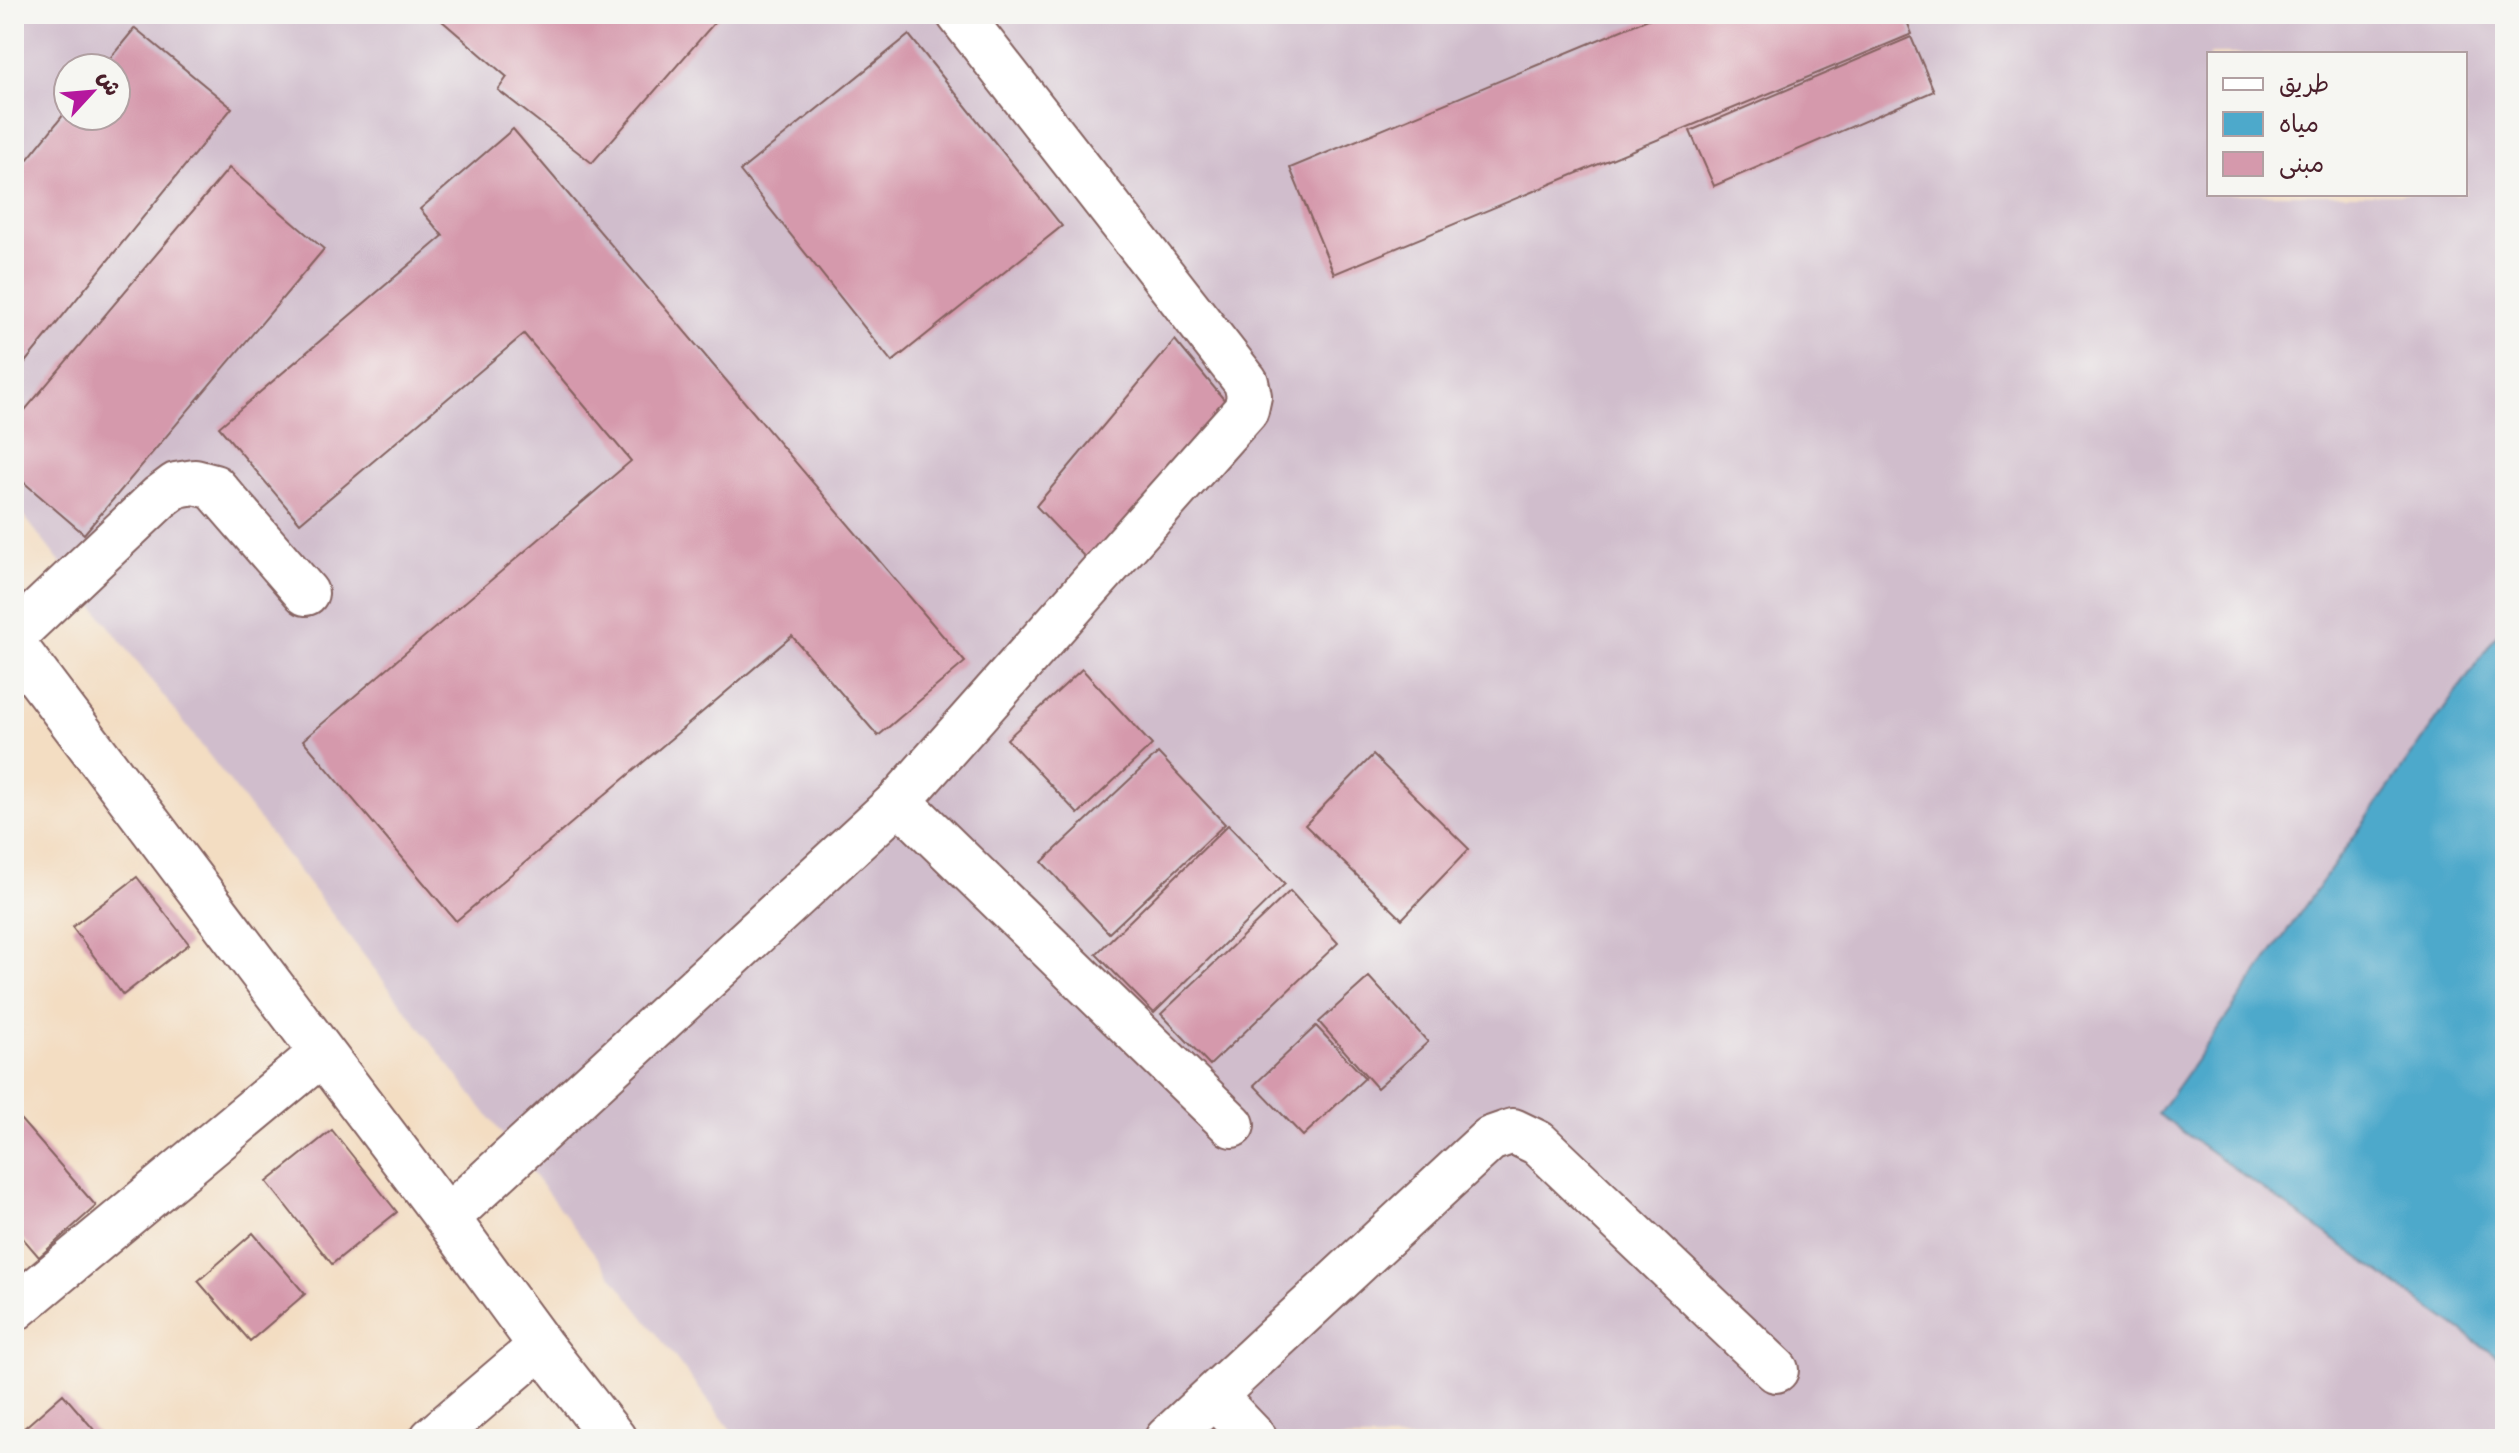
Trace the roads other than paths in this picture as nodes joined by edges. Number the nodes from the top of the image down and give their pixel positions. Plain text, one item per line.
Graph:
1 (959, 14) edge
2 (306, 593) dead end
3 (14, 635) edge
4 (14, 645) edge
5 (899, 801) junction
6 (322, 1053) junction
7 (1232, 1125) dead end
8 (447, 1218) junction
9 (18, 1298) edge
10 (541, 1346) junction
11 (1776, 1370) dead end
12 (1214, 1396) junction
13 (432, 1439) edge
14 (614, 1439) edge
15 (1167, 1439) edge
16 (1255, 1439) edge

1 - 5 street
2 - 3 street
4 - 6 street
5 - 7 street
5 - 8 street
6 - 8 street
6 - 9 street
8 - 10 street
10 - 13 street
10 - 14 street
11 - 12 street
12 - 15 street
12 - 16 street

